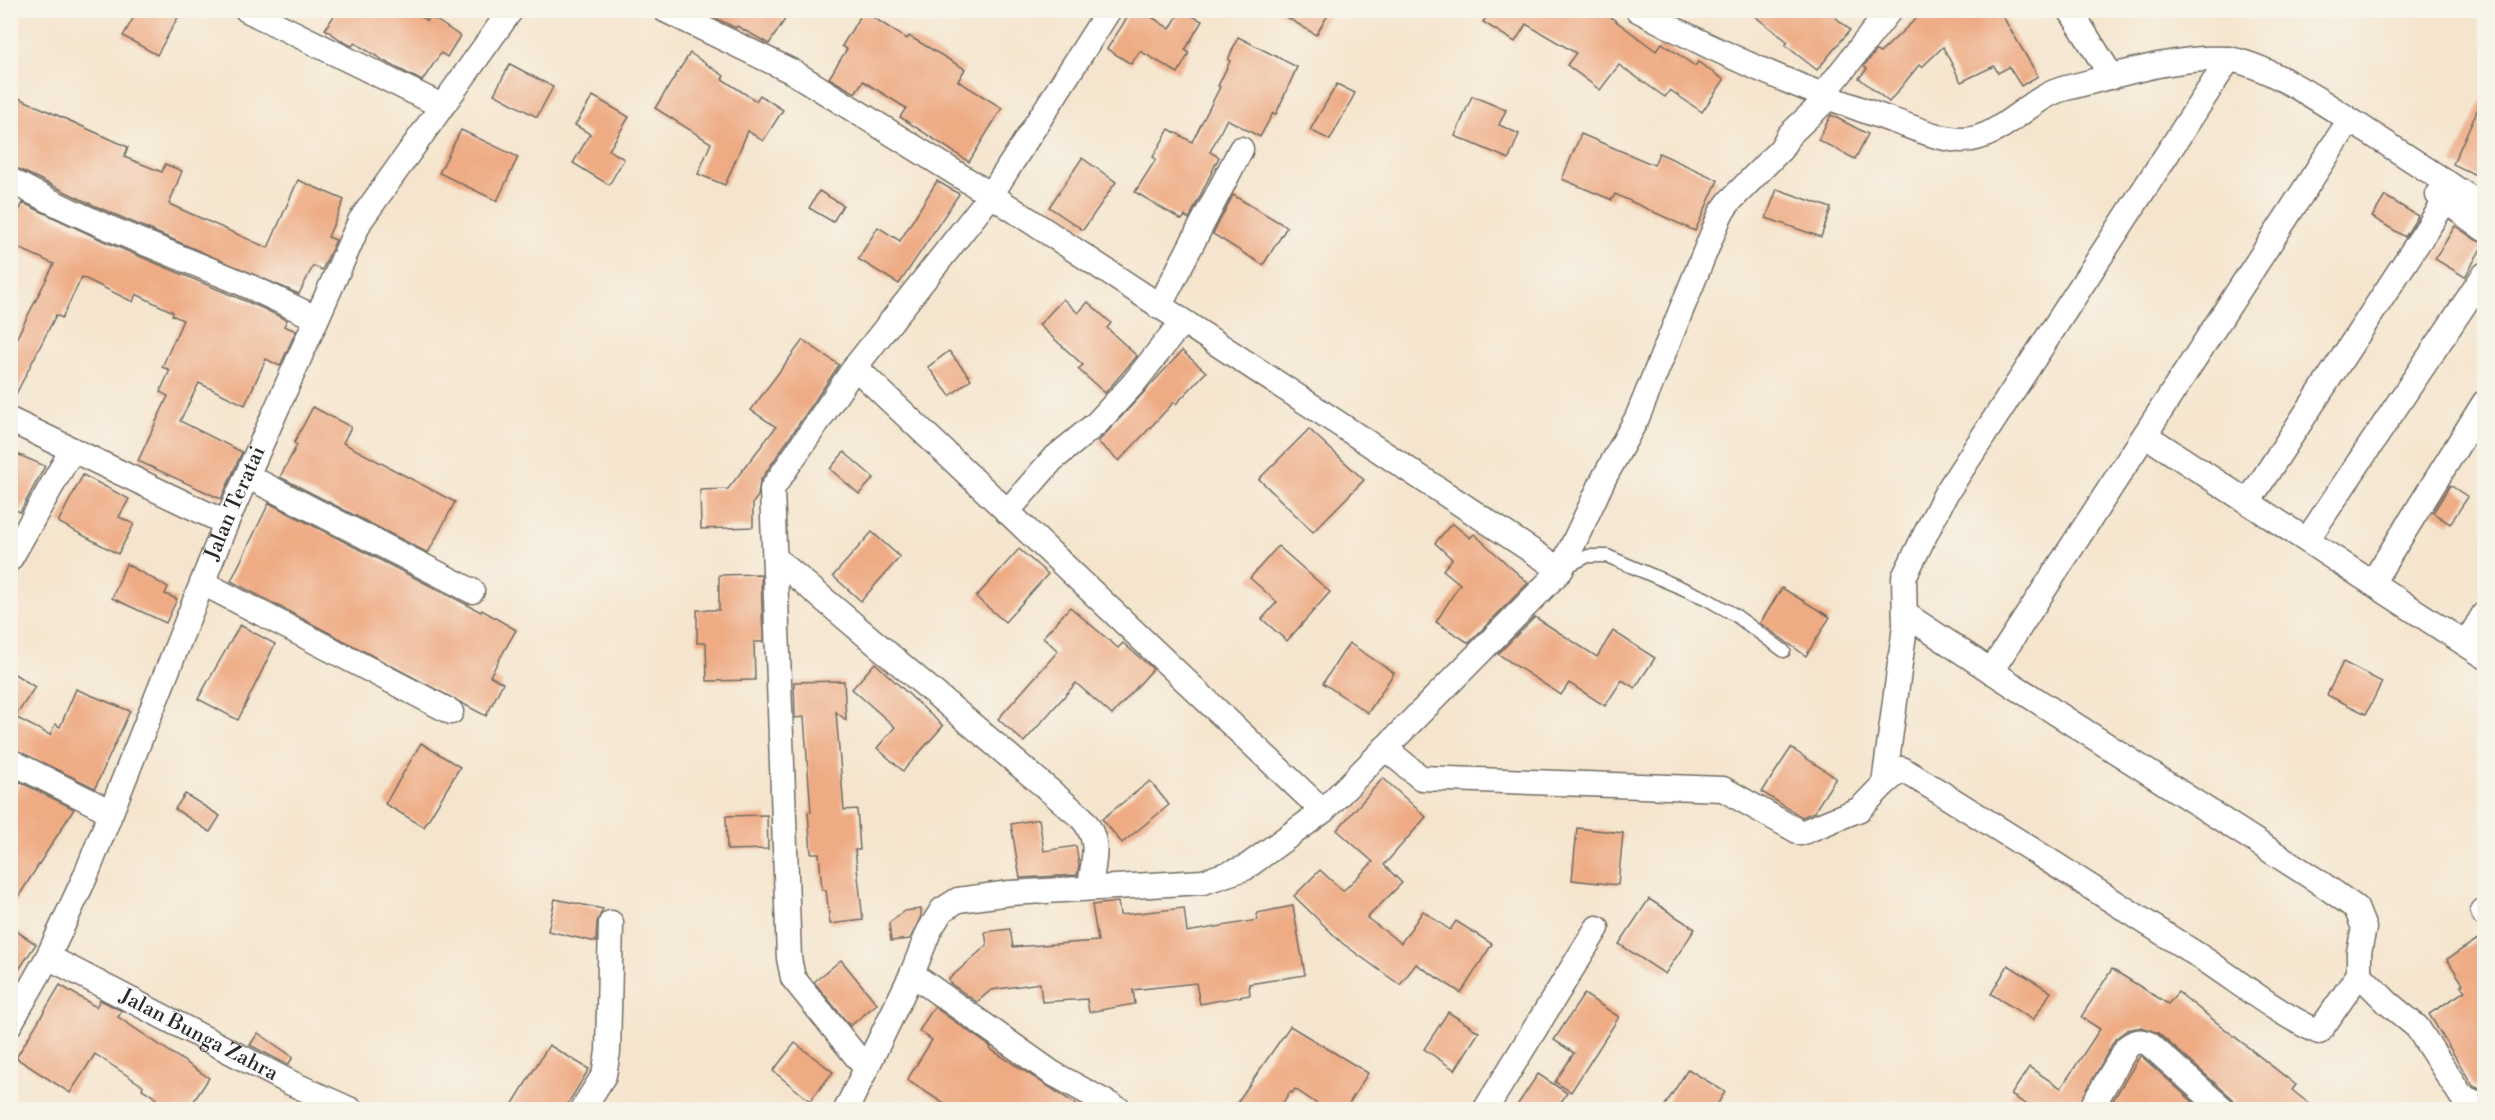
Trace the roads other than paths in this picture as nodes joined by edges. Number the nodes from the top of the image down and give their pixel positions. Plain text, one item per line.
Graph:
1 (248, 10) edge
2 (511, 10) edge
3 (665, 10) edge
4 (1109, 10) edge
5 (1890, 10) edge
6 (2070, 10) edge
7 (1648, 13) edge
8 (2229, 59) junction
9 (2112, 77) junction
10 (1825, 97) junction
11 (442, 106) junction
12 (2346, 126) junction
13 (1241, 149) dead end
14 (10, 180) edge
15 (991, 195) junction
16 (2446, 200) junction
17 (2484, 207) edge
18 (2484, 229) edge
19 (2484, 275) edge
20 (1159, 307) junction
21 (316, 318) junction
22 (1182, 322) junction
23 (855, 367) junction
24 (2484, 403) edge
25 (10, 420) edge
26 (2145, 435) junction
27 (72, 450) junction
28 (247, 476) junction
29 (2248, 502) junction
30 (1007, 512) junction
31 (226, 522) junction
32 (2307, 540) junction
33 (775, 558) junction
34 (10, 559) edge
35 (1561, 570) junction
36 (203, 582) junction
37 (2372, 583) junction
38 (472, 591) dead end
39 (1905, 614) junction
40 (2484, 614) edge
41 (2475, 650) edge
42 (1784, 651) dead end
43 (1991, 671) junction
44 (451, 712) dead end
45 (1386, 748) junction
46 (10, 761) edge
47 (1884, 784) junction
48 (1323, 811) junction
49 (111, 812) junction
50 (1090, 888) junction
51 (611, 923) dead end
52 (1597, 928) dead end
53 (48, 957) junction
54 (912, 974) junction
55 (2359, 974) junction
56 (10, 1024) edge
57 (865, 1067) junction
58 (2484, 1106) edge
59 (1490, 1107) edge
60 (351, 1110) edge
61 (582, 1110) edge
62 (846, 1110) edge
63 (1120, 1110) edge
64 (2090, 1110) edge
65 (2224, 1110) edge

1 - 11 street
2 - 11 street, Jalan Teratai
3 - 15 street
4 - 15 street
5 - 10 street
6 - 9 street
7 - 10 street
8 - 9 street
8 - 12 street
8 - 39 street
9 - 10 street
10 - 35 street
11 - 21 street, Jalan Teratai
12 - 16 street
12 - 17 street
12 - 26 street
13 - 20 street
14 - 21 street
15 - 20 street
15 - 23 street
16 - 18 street
16 - 29 street
19 - 32 street
20 - 22 street
21 - 28 street, Jalan Teratai
22 - 30 street
22 - 35 street
23 - 30 street
23 - 33 street
24 - 37 street
25 - 27 street
26 - 29 street
26 - 43 street
27 - 31 street
27 - 34 street
28 - 31 street, Jalan Teratai
28 - 38 street
29 - 32 street
30 - 48 street
31 - 36 street, Jalan Teratai
32 - 37 street
33 - 50 street
33 - 57 street
35 - 42 lane
35 - 45 street
36 - 44 street
36 - 49 street, Jalan Teratai
37 - 41 street
39 - 43 street
39 - 47 street
40 - 41 street
43 - 55 street
45 - 47 street
45 - 48 street
46 - 49 street
47 - 55 street
48 - 50 street
49 - 53 street, Jalan Teratai
50 - 54 street
51 - 61 street
52 - 59 street
53 - 56 street, Jalan Teratai
53 - 60 street, Jalan Bunga Zahra
54 - 57 street
54 - 63 street
55 - 58 street
57 - 62 street
64 - 65 street

